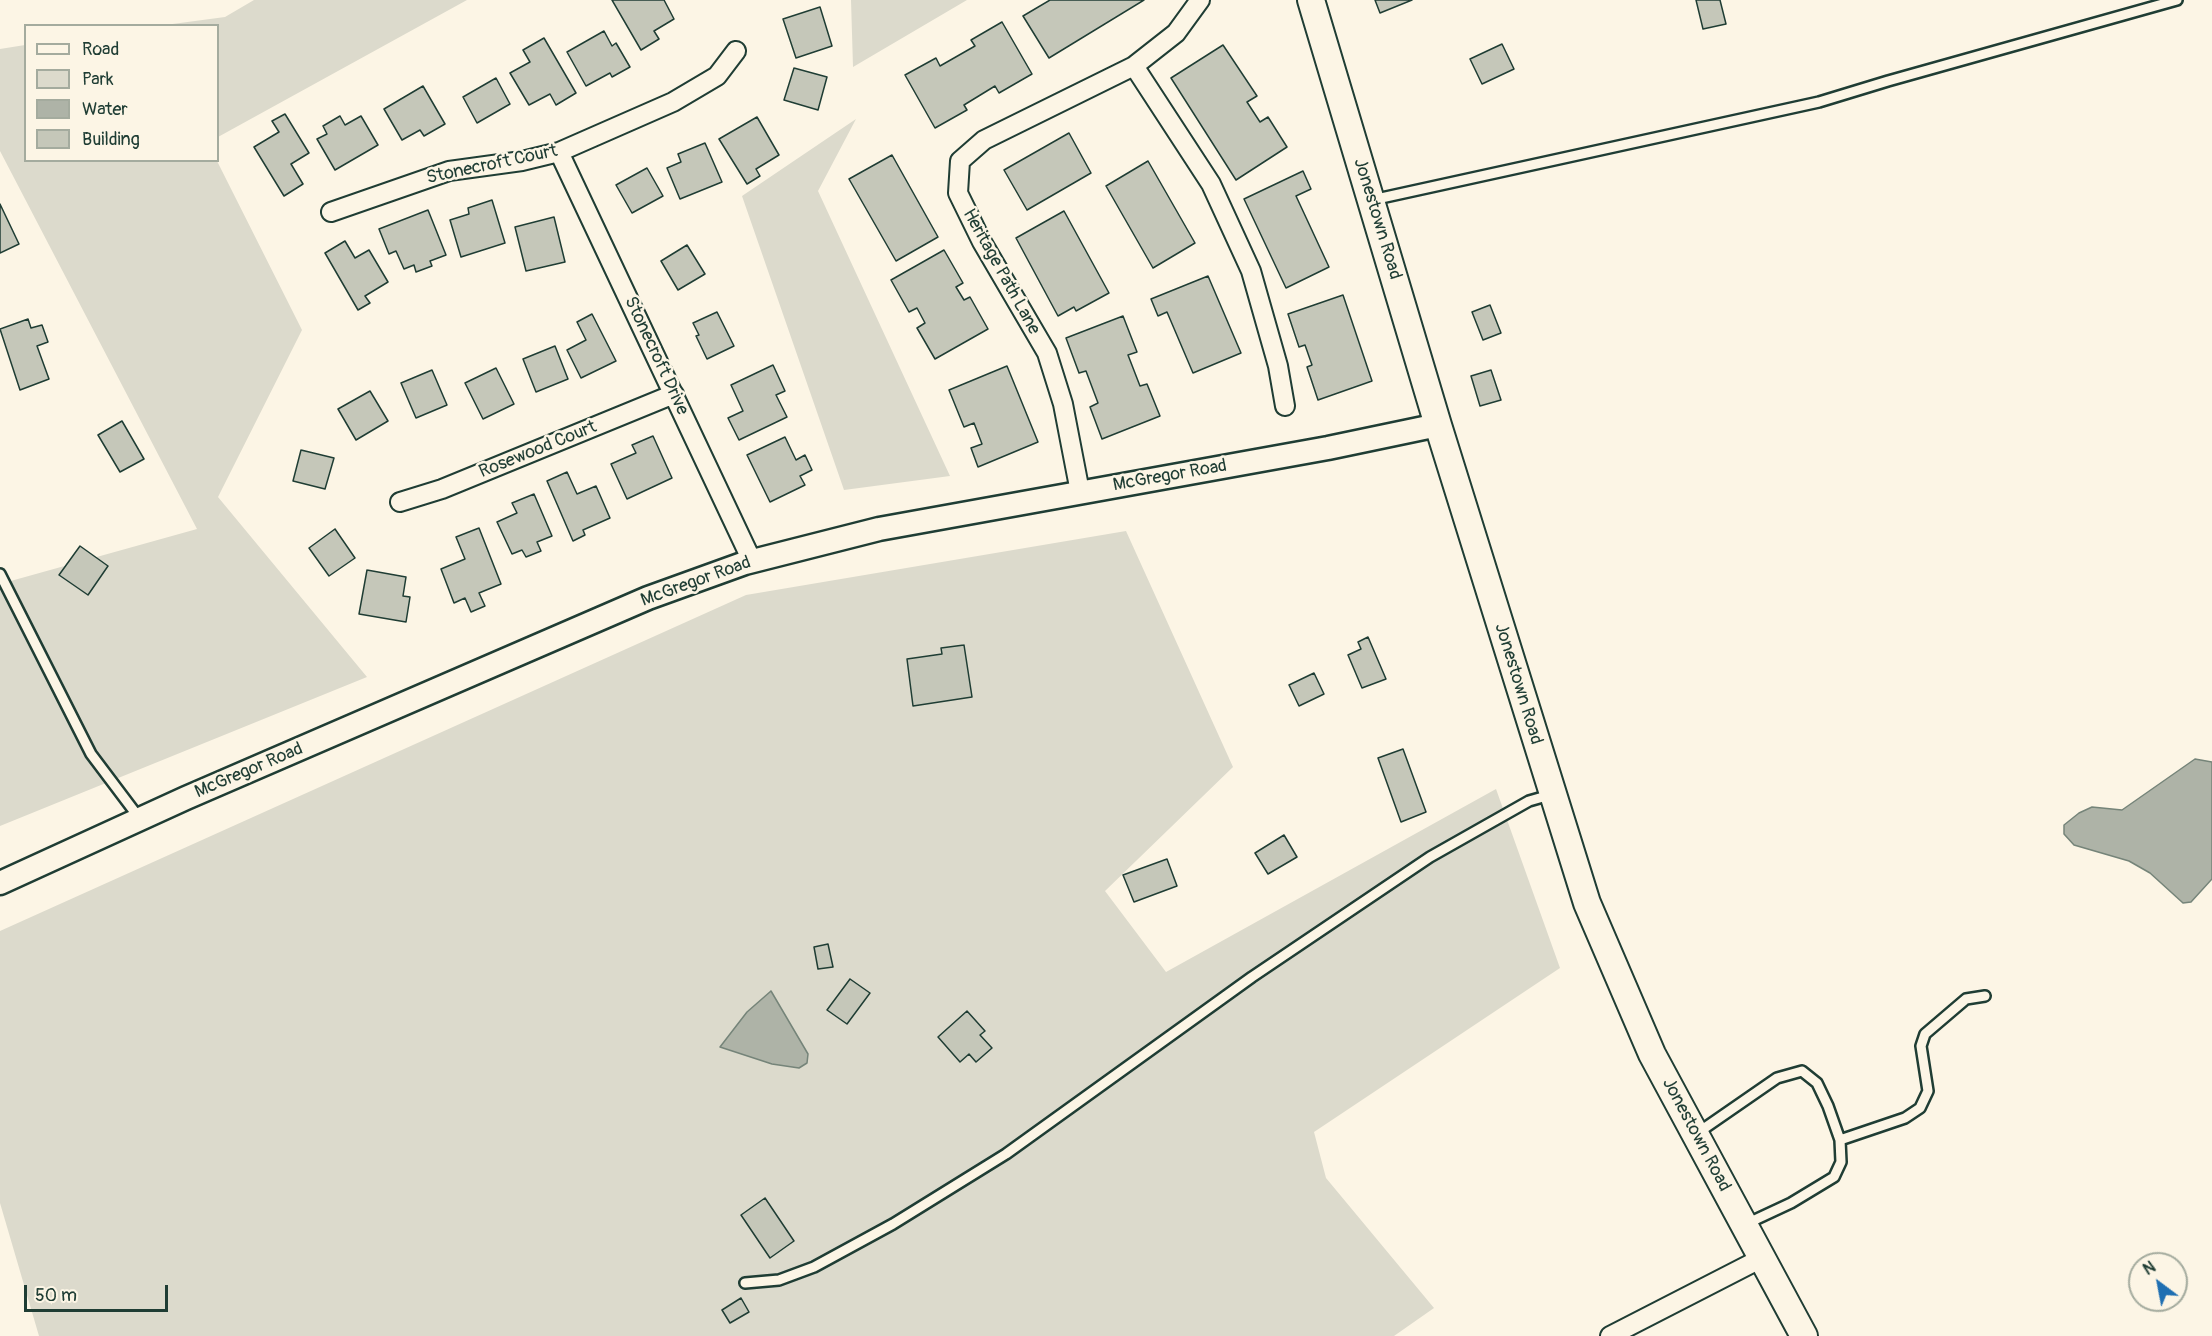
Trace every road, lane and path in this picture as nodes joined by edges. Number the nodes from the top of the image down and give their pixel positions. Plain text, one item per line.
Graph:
1 (1200, 0) edge
2 (1311, 0) edge
3 (2177, 0) edge
4 (736, 51) dead end
5 (1134, 66) junction
6 (559, 152) junction
7 (1372, 200) junction
8 (332, 212) dead end
9 (674, 394) junction
10 (1285, 406) dead end
11 (1438, 425) junction
12 (1080, 492) junction
13 (399, 502) dead end
14 (752, 561) junction
15 (0, 574) edge
16 (1553, 795) junction
17 (140, 819) junction
18 (0, 883) edge
19 (1985, 996) dead end
20 (1696, 1134) junction
21 (1840, 1140) junction
22 (1744, 1225) junction
23 (1762, 1258) junction
24 (745, 1283) dead end
25 (1610, 1336) edge
26 (1804, 1336) edge

1 - 5 street, Heritage Path Lane
2 - 7 main road, Jonestown Road
3 - 7 lane
4 - 6 street, Stonecroft Court
5 - 10 street
5 - 12 street, Heritage Path Lane
6 - 8 street, Stonecroft Court
6 - 9 street, Stonecroft Drive
7 - 11 main road, Jonestown Road
9 - 13 street, Rosewood Court
9 - 14 street, Stonecroft Drive
11 - 12 street, McGregor Road
11 - 16 main road, Jonestown Road
12 - 14 street, McGregor Road
14 - 17 street, McGregor Road
15 - 17 lane
16 - 20 main road, Jonestown Road
16 - 24 lane
17 - 18 street, McGregor Road
19 - 21 lane
20 - 21 lane
20 - 22 main road, Jonestown Road
21 - 22 lane
22 - 23 main road, Jonestown Road
23 - 25 street
23 - 26 main road, Jonestown Road

